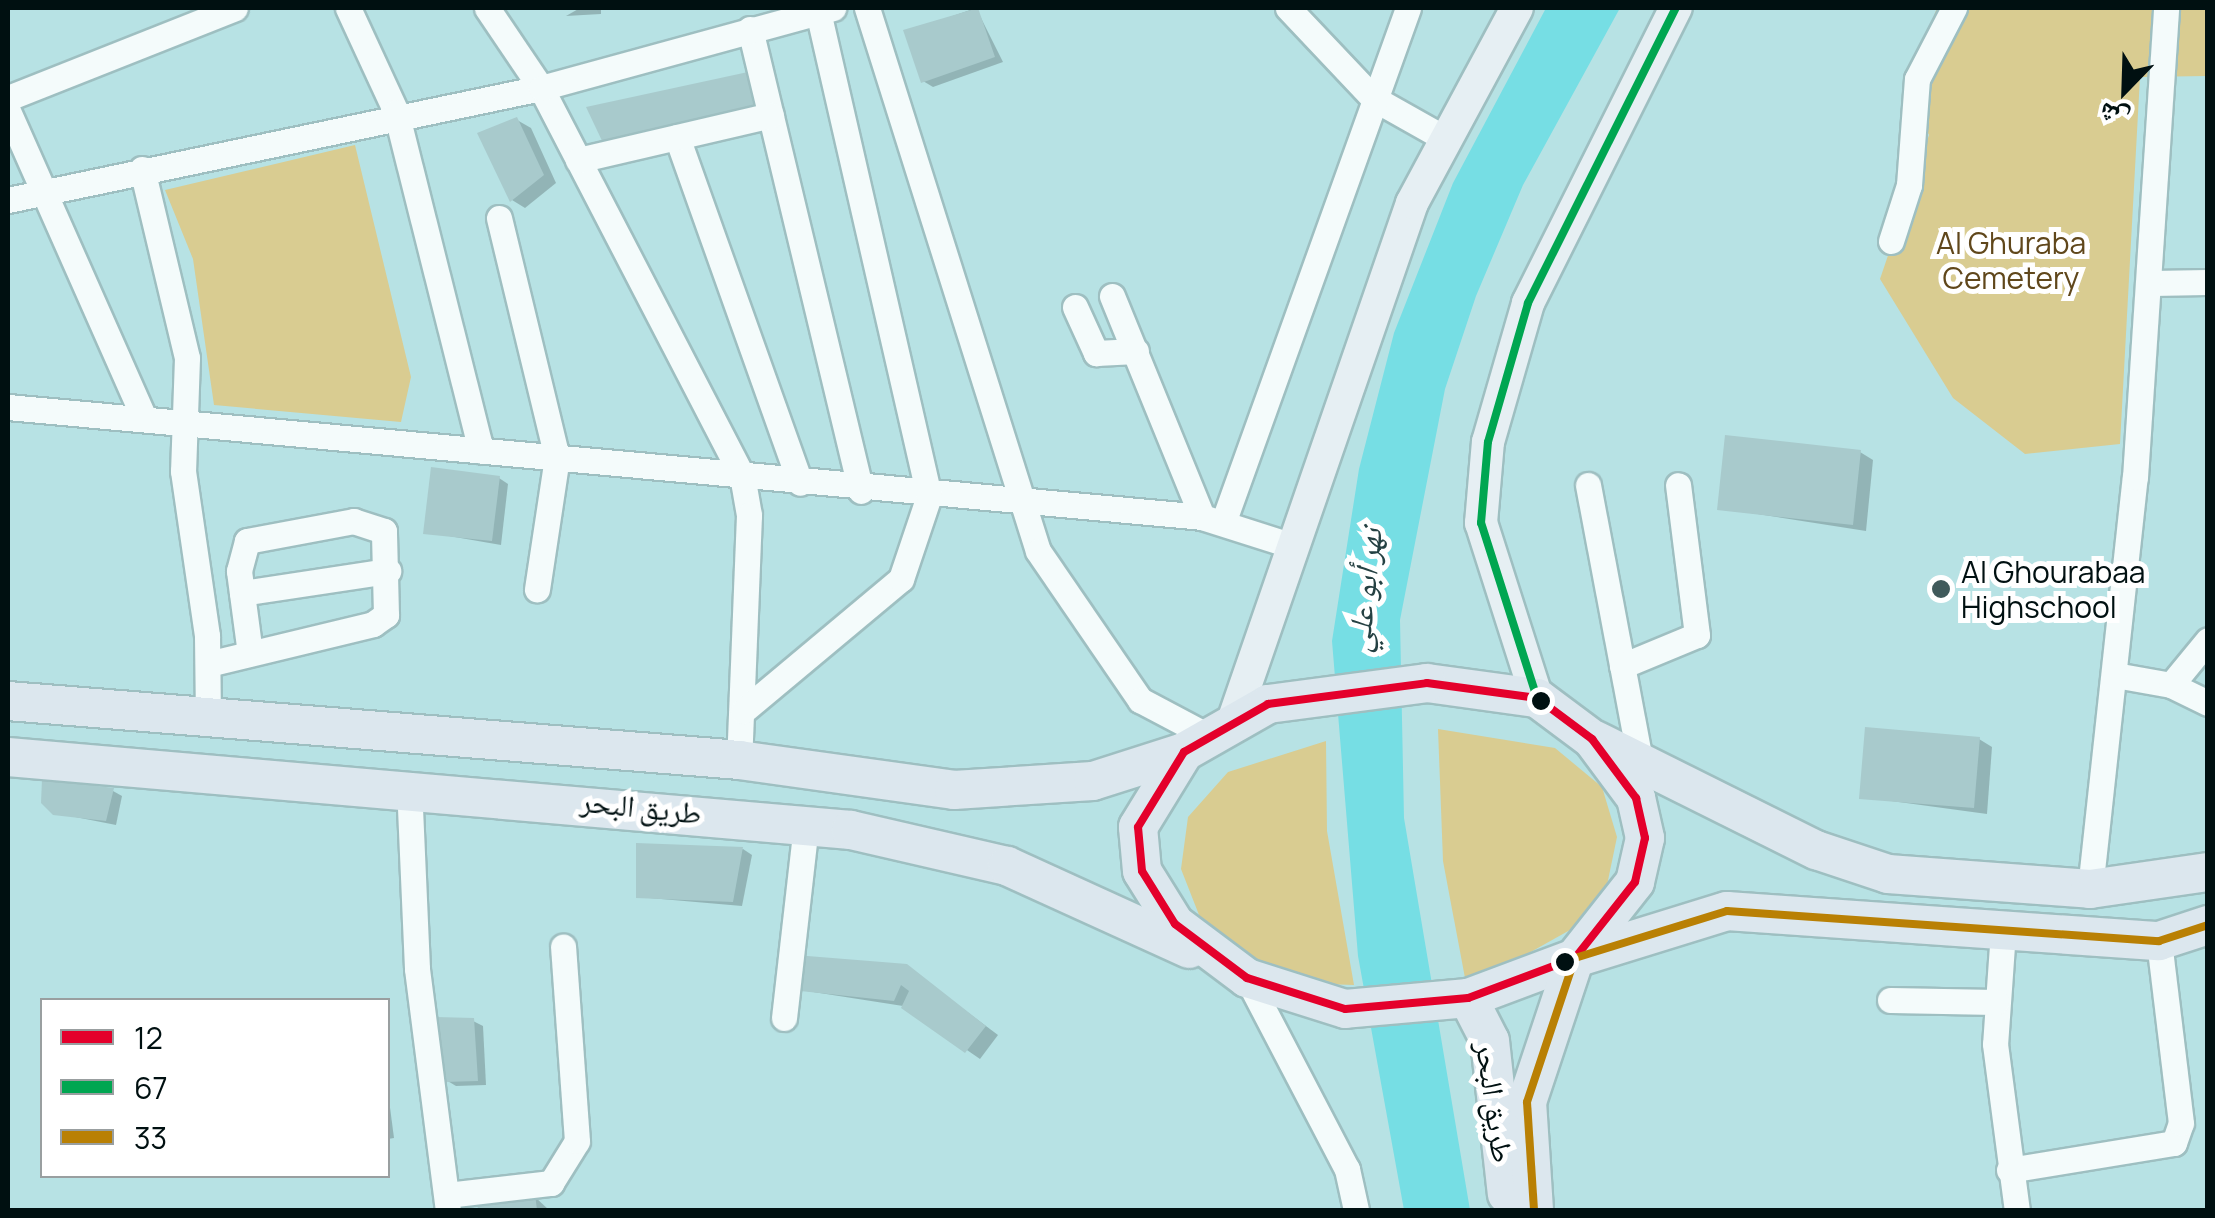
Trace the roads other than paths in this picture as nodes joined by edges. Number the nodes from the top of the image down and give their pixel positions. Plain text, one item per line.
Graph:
1 (235, 8) edge
2 (348, 8) edge
3 (486, 8) edge
4 (867, 8) edge
5 (1288, 8) edge
6 (1408, 8) edge
7 (1517, 8) edge
8 (1676, 8) edge
9 (1954, 8) edge
10 (2166, 8) edge
11 (825, 10) edge
12 (750, 30) junction
13 (541, 88) junction
14 (8, 98) edge
15 (1373, 98) junction
16 (8, 111) edge
17 (396, 112) junction
18 (771, 115) junction
19 (676, 138) junction
20 (1444, 138) junction
21 (578, 160) junction
22 (142, 169) junction
23 (44, 192) junction
24 (8, 200) edge
25 (499, 218) dead end
26 (1891, 241) dead end
27 (2208, 282) edge
28 (2151, 283) junction
29 (1112, 296) dead end
30 (1076, 307) dead end
31 (1136, 351) junction
32 (8, 407) edge
33 (143, 416) junction
34 (186, 419) junction
35 (481, 450) junction
36 (558, 457) junction
37 (742, 474) junction
38 (800, 482) junction
39 (1678, 484) dead end
40 (1588, 486) dead end
41 (861, 491) junction
42 (930, 496) junction
43 (1022, 506) junction
44 (1213, 520) junction
45 (1293, 546) junction
46 (388, 571) junction
47 (536, 590) dead end
48 (242, 593) junction
49 (2208, 640) edge
50 (250, 654) junction
51 (208, 664) junction
52 (1622, 666) junction
53 (2115, 675) junction
54 (2171, 685) junction
55 (1537, 698) junction
56 (8, 702) edge
57 (2208, 702) edge
58 (744, 711) junction
59 (208, 720) junction
60 (1592, 738) junction
61 (1208, 739) junction
62 (8, 756) edge
63 (739, 760) junction
64 (1640, 762) junction
65 (409, 785) junction
66 (806, 824) junction
67 (2208, 872) edge
68 (2090, 889) junction
69 (2208, 925) edge
70 (2003, 931) junction
71 (2159, 942) junction
72 (564, 948) dead end
73 (1575, 958) junction
74 (1247, 978) junction
75 (1468, 998) junction
76 (1890, 1000) dead end
77 (1996, 1002) junction
78 (784, 1018) dead end
79 (2010, 1170) junction
80 (448, 1202) edge
81 (1356, 1210) edge
82 (1509, 1210) edge
83 (1534, 1210) edge
84 (2017, 1210) edge

1 - 14 street
2 - 17 street
3 - 13 street
4 - 43 street
5 - 15 street
6 - 15 street
7 - 20 main road
8 - 55 main road
9 - 26 street
10 - 28 street
11 - 12 street
11 - 42 street
12 - 13 street
12 - 18 street
13 - 17 street
13 - 21 street
15 - 20 street
15 - 44 street
16 - 23 street
17 - 22 street
17 - 35 street
18 - 19 street
18 - 41 street
19 - 21 street
19 - 38 street
20 - 45 main road
21 - 37 street
22 - 23 street
22 - 34 street
23 - 24 street
23 - 33 street
25 - 36 street
27 - 28 street
28 - 53 street
29 - 31 street
30 - 31 street
31 - 44 street
32 - 33 street
33 - 34 street
34 - 35 street
34 - 51 street
35 - 36 street
36 - 37 street
36 - 47 street
37 - 38 street
37 - 58 street
38 - 41 street
39 - 52 street
40 - 52 street
41 - 42 street
42 - 43 street
42 - 58 street
43 - 44 street
43 - 61 street
44 - 45 street
45 - 61 main road
46 - 48 street
46 - 48 street
46 - 50 street
48 - 50 street
49 - 54 street
50 - 51 street
51 - 59 street
52 - 64 street
53 - 54 street
53 - 68 street
54 - 57 street
55 - 60 highway
55 - 61 highway, طريق البحر
56 - 59 highway, طريق البحر
58 - 63 street
59 - 63 highway, طريق البحر
60 - 64 highway
60 - 73 highway
61 - 63 highway, طريق البحر
61 - 74 highway
62 - 65 highway, طريق البحر
64 - 68 highway
65 - 66 highway, طريق البحر
65 - 80 street
66 - 74 highway, طريق البحر
66 - 78 street
67 - 68 highway
69 - 71 highway
70 - 71 highway
70 - 73 highway
70 - 77 street
71 - 79 street
72 - 80 street
73 - 75 highway
73 - 83 highway, طريق البحر
74 - 75 highway
74 - 81 street
75 - 82 highway, طريق البحر
76 - 77 street
77 - 79 street
79 - 84 street

